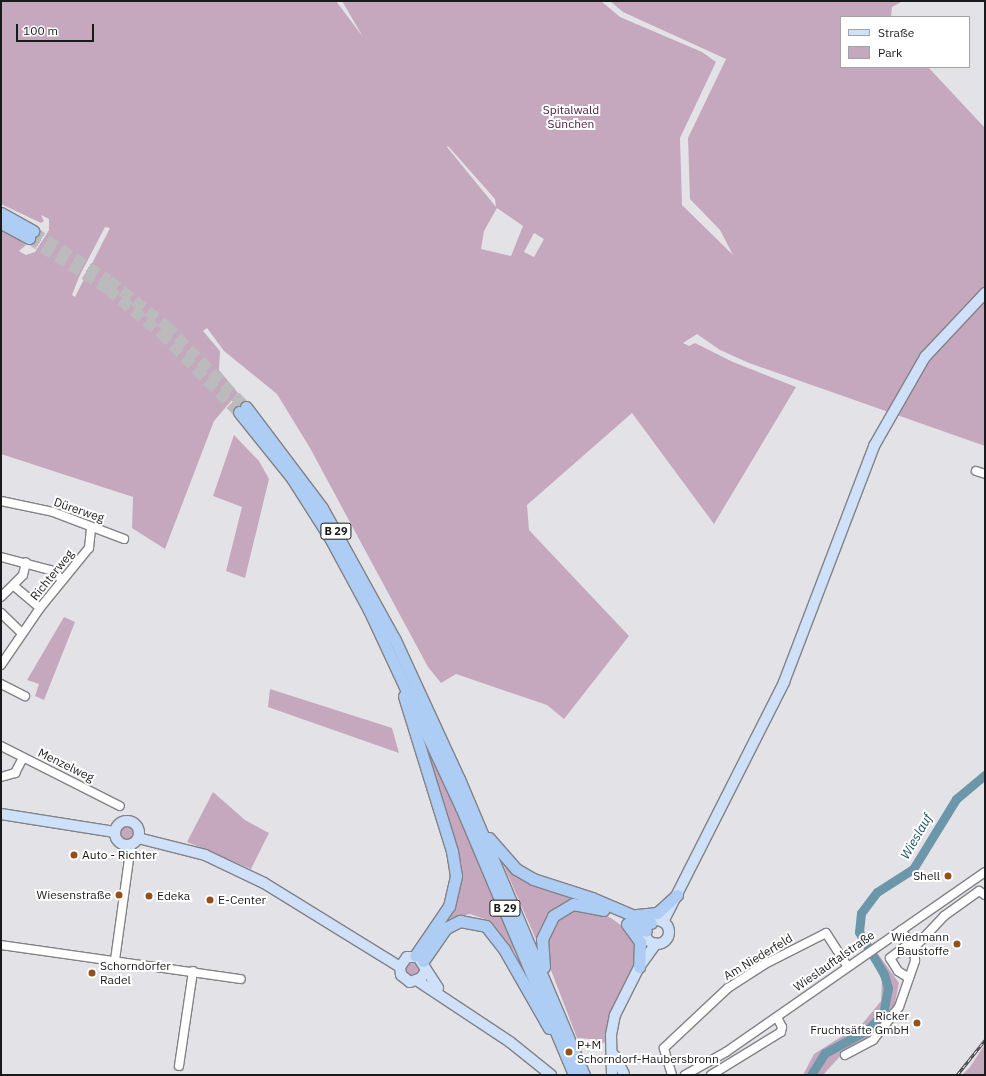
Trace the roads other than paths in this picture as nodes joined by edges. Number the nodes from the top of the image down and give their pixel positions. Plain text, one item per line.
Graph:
1 (1, 213) edge
2 (1, 223) edge
3 (985, 293) edge
4 (976, 470) dead end
5 (985, 474) edge
6 (1, 501) edge
7 (92, 529) junction
8 (124, 539) dead end
9 (1, 556) edge
10 (26, 562) junction
11 (63, 580) junction
12 (14, 586) junction
13 (1, 597) edge
14 (40, 608) junction
15 (1, 613) edge
16 (22, 633) junction
17 (396, 663) junction
18 (1, 665) edge
19 (1, 684) edge
20 (25, 696) dead end
21 (1, 746) edge
22 (23, 758) junction
23 (1, 777) edge
24 (120, 806) dead end
25 (473, 813) junction
26 (1, 814) edge
27 (116, 830) junction
28 (133, 840) junction
29 (985, 872) edge
30 (985, 895) edge
31 (677, 896) junction
32 (622, 915) junction
33 (663, 922) junction
34 (901, 930) junction
35 (650, 934) junction
36 (1, 945) edge
37 (912, 945) junction
38 (115, 960) junction
39 (413, 963) junction
40 (639, 967) junction
41 (848, 967) junction
42 (192, 971) junction
43 (544, 977) junction
44 (909, 978) junction
45 (241, 979) dead end
46 (418, 981) junction
47 (445, 998) junction
48 (548, 1009) junction
49 (777, 1017) junction
50 (845, 1055) dead end
51 (179, 1066) dead end
52 (551, 1075) edge
53 (574, 1075) edge
54 (584, 1075) edge
55 (619, 1075) edge
56 (672, 1075) edge
57 (685, 1075) edge
58 (711, 1075) edge

1 - 2 highway
3 - 31 main road
4 - 5 street
6 - 7 street, Dürerweg
7 - 8 street, Dürerweg
7 - 11 street, Richterweg
9 - 10 street
10 - 11 street
10 - 12 street
11 - 14 street, Richterweg
12 - 13 street
12 - 14 street
14 - 16 street, Richterweg
15 - 16 street
16 - 18 street, Richterweg
17 - 25 highway, B 29
17 - 39 highway
17 - 48 highway, B 29
19 - 20 street
21 - 22 street, Menzelweg
22 - 23 street
22 - 24 street, Menzelweg
25 - 32 highway
25 - 43 highway, B 29
26 - 27 main road
27 - 28 main road
27 - 28 main road
28 - 38 street
28 - 39 main road
29 - 34 street, Wieslauftalstraße
30 - 37 street
31 - 32 highway
31 - 33 main road
32 - 35 highway
32 - 40 highway
32 - 43 highway
33 - 35 main road
33 - 35 main road
34 - 37 street
34 - 41 street, Wieslauftalstraße
35 - 40 main road
36 - 38 street
37 - 44 street
37 - 44 street
38 - 42 street
39 - 46 main road
39 - 46 main road
39 - 47 main road
39 - 48 highway
40 - 55 main road
41 - 49 street, Wieslauftalstraße
41 - 56 street, Am Niederfeld
42 - 45 street
42 - 51 street
43 - 48 highway, B 29
44 - 50 street
46 - 47 main road
47 - 52 main road
48 - 53 highway
48 - 54 highway, B 29
49 - 57 street, Wieslauftalstraße
49 - 58 street

